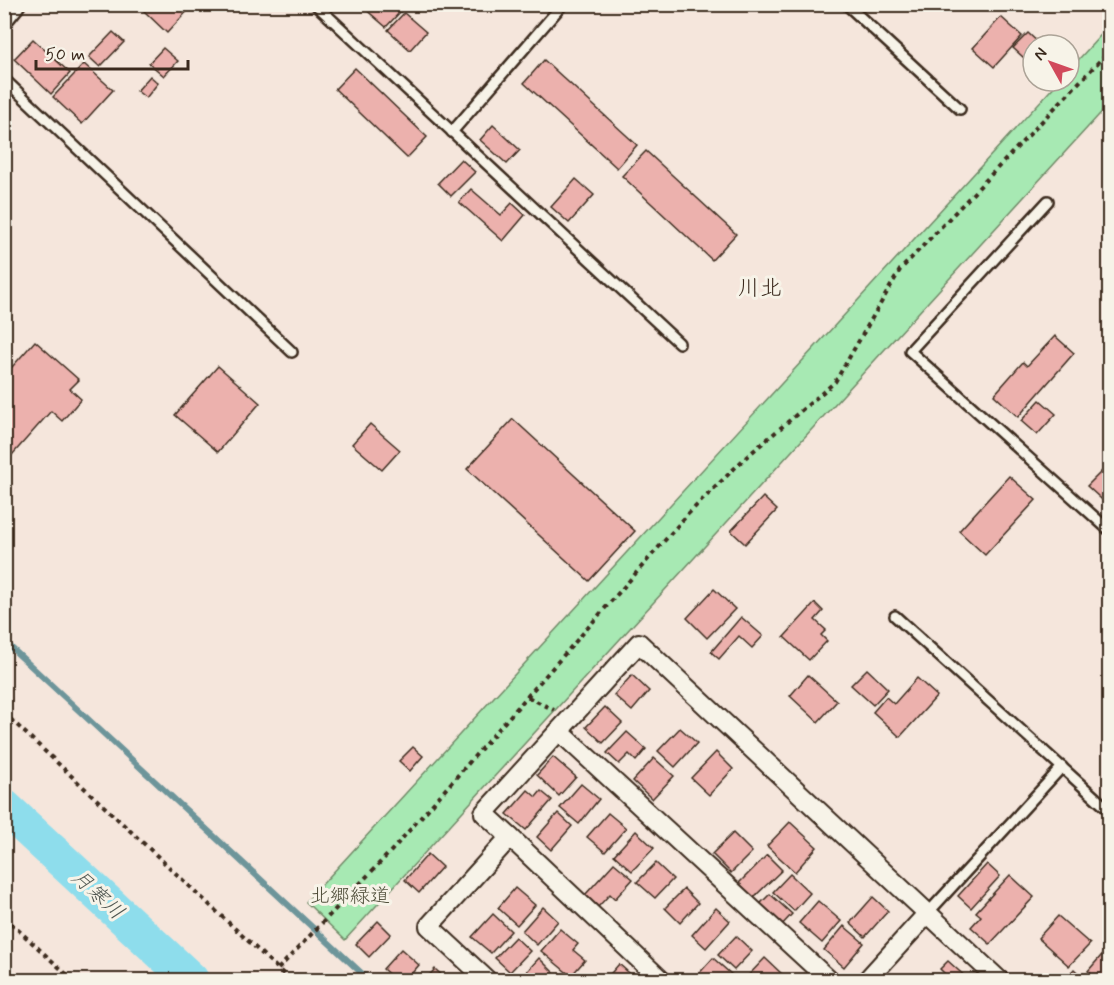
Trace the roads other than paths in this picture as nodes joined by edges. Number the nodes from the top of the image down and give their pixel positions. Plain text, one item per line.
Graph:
1 (13, 4) edge
2 (315, 4) edge
3 (563, 4) edge
4 (846, 4) edge
5 (4, 15) edge
6 (4, 79) edge
7 (960, 109) dead end
8 (452, 132) junction
9 (1048, 201) dead end
10 (679, 344) dead end
11 (292, 352) dead end
12 (1110, 531) edge
13 (895, 616) dead end
14 (565, 725) junction
15 (1062, 767) junction
16 (1110, 811) edge
17 (510, 837) junction
18 (927, 914) junction
19 (487, 981) edge
20 (661, 981) edge
21 (829, 981) edge
22 (867, 981) edge
23 (999, 981) edge

1 - 5 street
2 - 8 lane
3 - 8 lane
4 - 7 lane
6 - 11 lane
8 - 10 lane
9 - 12 lane
13 - 15 lane
14 - 17 street
14 - 18 street
14 - 21 street
15 - 16 lane
15 - 18 lane
17 - 19 street
17 - 20 street
18 - 22 street
18 - 23 street

